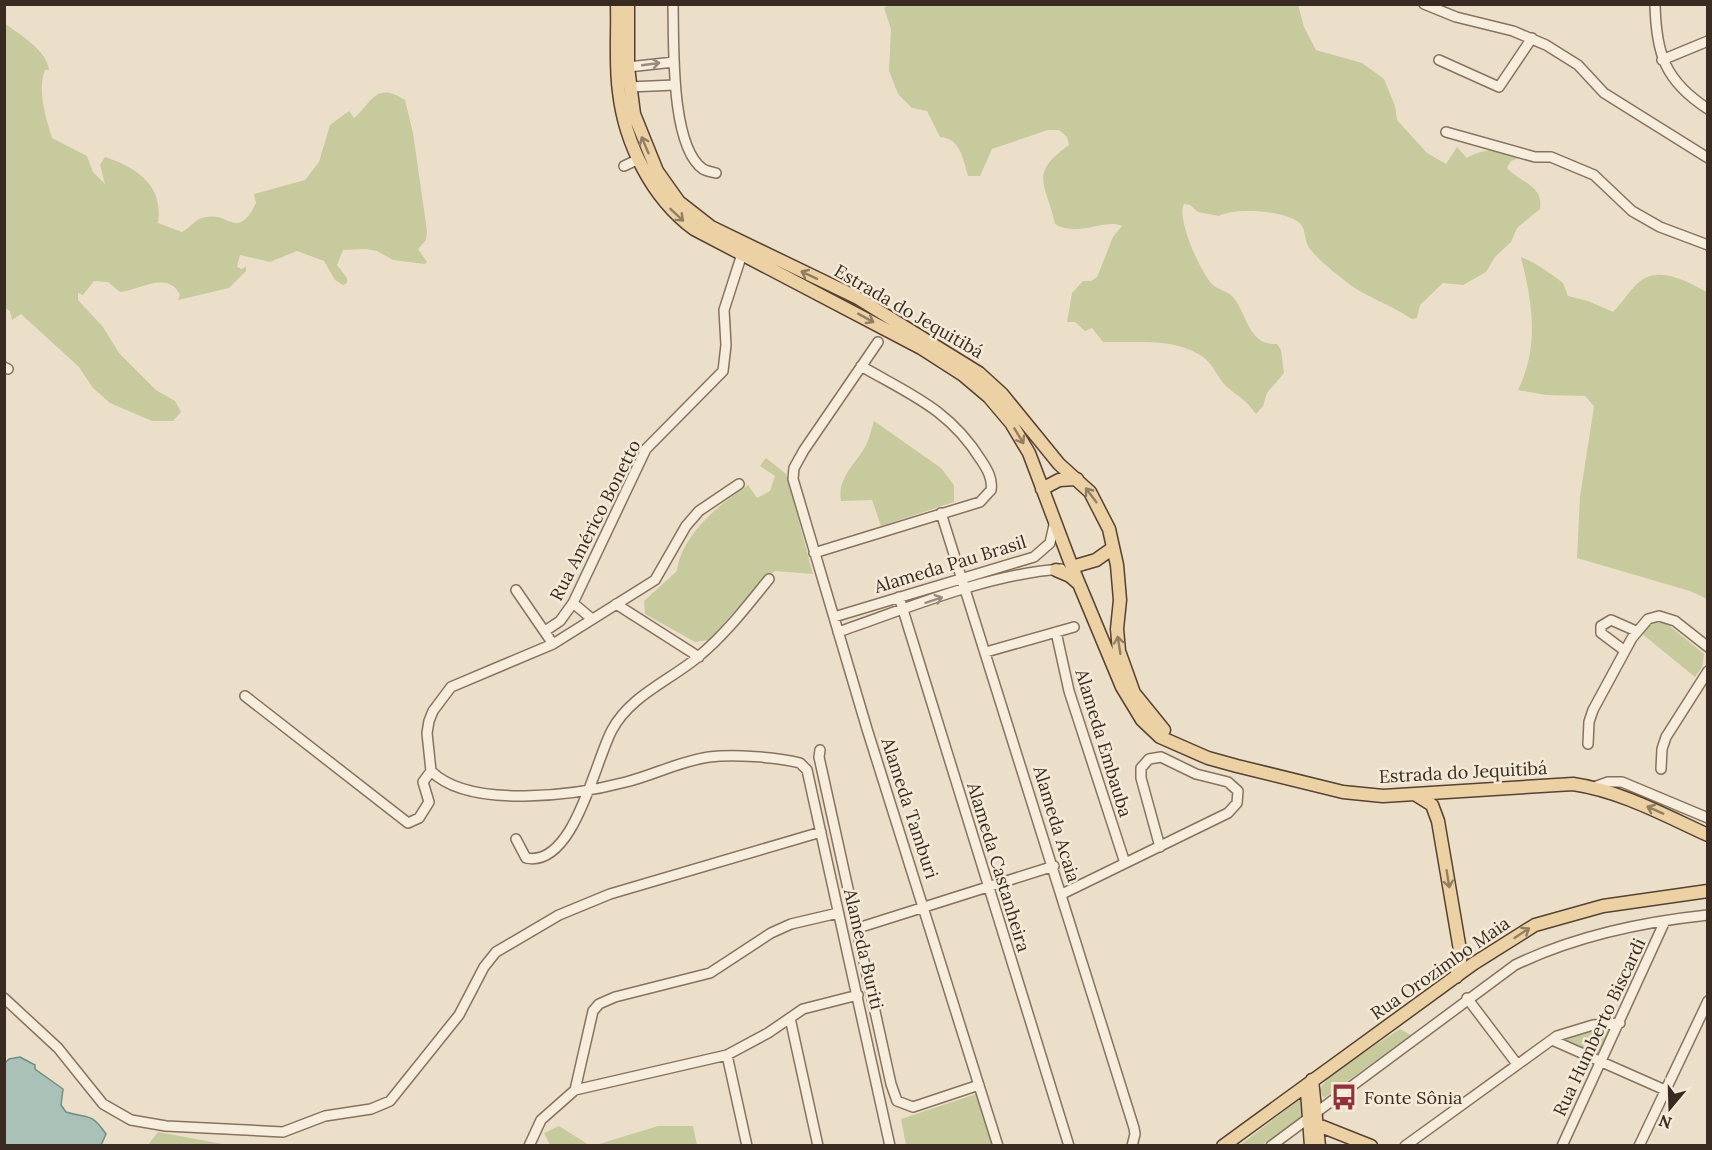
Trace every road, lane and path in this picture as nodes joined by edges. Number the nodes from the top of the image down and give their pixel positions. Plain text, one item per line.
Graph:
1 (617, 4) edge
2 (628, 4) edge
3 (673, 4) edge
4 (1424, 4) edge
5 (1655, 4) edge
6 (1532, 38) junction
7 (1707, 41) edge
8 (1439, 60) dead end
9 (1662, 60) junction
10 (674, 62) junction
11 (628, 67) junction
12 (675, 85) junction
13 (629, 87) junction
14 (1706, 106) edge
15 (1446, 132) dead end
16 (1707, 158) edge
17 (639, 159) junction
18 (624, 166) dead end
19 (716, 173) dead end
20 (1707, 245) edge
21 (742, 254) junction
22 (878, 342) dead end
23 (861, 366) junction
24 (1077, 479) junction
25 (738, 484) dead end
26 (1042, 489) junction
27 (941, 513) junction
28 (1055, 520) junction
29 (1113, 548) junction
30 (814, 553) junction
31 (1034, 557) junction
32 (1072, 567) junction
33 (1056, 570) junction
34 (1037, 571) junction
35 (769, 579) dead end
36 (964, 579) junction
37 (516, 590) dead end
38 (966, 590) junction
39 (1083, 590) junction
40 (899, 597) junction
41 (573, 603) junction
42 (616, 604) junction
43 (903, 610) junction
44 (834, 617) junction
45 (592, 619) junction
46 (1074, 627) dead end
47 (545, 631) junction
48 (1636, 631) junction
49 (838, 632) junction
50 (1056, 632) junction
51 (553, 644) junction
52 (1707, 647) edge
53 (1625, 651) junction
54 (986, 652) junction
55 (699, 657) junction
56 (1707, 671) edge
57 (245, 696) dead end
58 (1588, 744) dead end
59 (1181, 746) junction
60 (820, 750) dead end
61 (1661, 769) dead end
62 (431, 771) junction
63 (1594, 787) junction
64 (587, 791) junction
65 (1462, 791) junction
66 (1414, 795) junction
67 (1706, 816) edge
68 (1438, 821) junction
69 (821, 832) junction
70 (1707, 835) edge
71 (516, 839) dead end
72 (1160, 847) junction
73 (1125, 862) junction
74 (1053, 866) junction
75 (988, 888) junction
76 (1707, 891) edge
77 (1062, 894) junction
78 (924, 908) junction
79 (837, 913) junction
80 (1707, 915) edge
81 (1665, 921) junction
82 (858, 928) junction
83 (1461, 956) junction
84 (1483, 958) junction
85 (1456, 977) junction
86 (858, 995) junction
87 (4, 998) edge
88 (1467, 998) junction
89 (1707, 1001) edge
90 (790, 1018) junction
91 (1620, 1023) junction
92 (1552, 1040) junction
93 (727, 1055) junction
94 (1602, 1061) junction
95 (1517, 1064) junction
96 (1309, 1082) junction
97 (979, 1085) junction
98 (575, 1090) junction
99 (1665, 1090) junction
100 (1314, 1126) edge
101 (530, 1146) edge
102 (747, 1146) edge
103 (818, 1146) edge
104 (890, 1146) edge
105 (998, 1146) edge
106 (1069, 1146) edge
107 (1132, 1146) edge
108 (1223, 1146) edge
109 (1271, 1146) edge
110 (1311, 1146) edge
111 (1351, 1146) edge
112 (1371, 1146) edge
113 (1405, 1146) edge
114 (1562, 1146) edge
115 (1639, 1146) edge

1 - 17 main road, Estrada do Jequitibá
2 - 11 main road, Estrada do Jequitibá
3 - 10 street
4 - 6 street
5 - 9 street
6 - 8 street
6 - 16 street
7 - 9 street
9 - 14 street
11 -> 10 street
10 - 12 street
11 - 13 main road, Estrada do Jequitibá
12 - 13 street
12 - 19 street
24 -> 13 main road, Estrada do Jequitibá
15 - 20 street
17 - 18 street
17 -> 21 main road, Estrada do Jequitibá
21 -> 26 main road, Estrada do Jequitibá
21 - 41 street, Rua Américo Bonetto
22 - 23 street
23 - 27 street
23 - 30 street, Alameda Tamburi
24 - 26 main road
29 -> 24 main road, Estrada do Jequitibá
25 - 42 street
26 - 28 main road, Estrada do Jequitibá
27 - 30 street
27 - 36 street, Alameda Acaia
28 - 31 street, Alameda Pau Brasil
28 - 32 main road, Estrada do Jequitibá
29 - 32 main road
59 -> 29 main road, Estrada do Jequitibá
30 - 44 street, Alameda Tamburi
31 - 34 street
31 - 36 street, Alameda Pau Brasil
32 - 33 street, Alameda Pau Brasil
32 - 39 main road, Estrada do Jequitibá
33 - 34 street, Alameda Pau Brasil
33 - 39 main road
34 - 38 street, Alameda Pau Brasil
35 - 55 street
36 - 38 street, Alameda Acaia
36 - 40 street, Alameda Pau Brasil
37 - 47 street
43 -> 38 street, Alameda Pau Brasil
38 - 54 street, Alameda Acaia
39 - 59 main road, Estrada do Jequitibá
40 - 43 street, Alameda Castanheira
40 - 44 street, Alameda Pau Brasil
41 - 45 street
41 - 47 street, Rua Américo Bonetto
42 - 45 street
42 - 55 street
43 - 49 street, Alameda Pau Brasil
43 - 75 street, Alameda Castanheira
44 - 49 street, Alameda Tamburi
45 - 51 street
46 - 50 street
47 - 51 street
48 - 52 street
48 - 53 street
48 - 53 street
49 - 78 street, Alameda Tamburi
50 - 54 street
50 - 73 street, Alameda Embauba
51 - 62 street
53 - 58 street
54 - 74 street, Alameda Acaia
55 - 64 street
56 - 61 street
57 - 62 street
59 - 66 main road, Estrada do Jequitibá
60 - 82 street
62 - 64 street
63 - 65 main road, Estrada do Jequitibá
63 - 67 street
70 -> 63 main road, Estrada do Jequitibá
64 - 69 street, Alameda Buriti
64 - 71 street
65 - 66 main road, Estrada do Jequitibá
65 - 68 main road
66 - 68 main road
68 -> 83 main road
69 - 79 street, Alameda Buriti
69 - 87 street
72 - 72 street
72 - 73 street
73 - 77 street
74 - 75 street
74 - 77 street, Alameda Acaia
75 - 78 street
75 - 106 street, Alameda Castanheira
84 -> 76 main road, Rua Orozimbo Maia
77 - 107 street, Alameda Acaia
78 - 82 street
78 - 97 street, Alameda Tamburi
79 - 86 street, Alameda Buriti
79 - 98 street
80 - 81 street
81 - 88 street
81 - 91 street, Rua Humberto Biscardi
82 - 97 street
83 - 84 main road
83 - 85 main road
84 - 85 main road, Rua Orozimbo Maia
85 - 96 main road, Rua Orozimbo Maia
86 - 90 street
86 - 104 street, Alameda Buriti
88 - 95 street
88 - 100 street
89 - 99 street
90 - 93 street
90 - 103 street
91 - 92 street
91 - 94 street, Rua Humberto Biscardi
92 - 94 street
92 - 95 street
93 - 98 street
93 - 102 street
94 - 99 street
94 - 114 street, Rua Humberto Biscardi
95 - 113 street
96 - 100 main road
96 - 108 main road, Rua Orozimbo Maia
97 - 105 street, Alameda Tamburi
98 - 101 street
99 - 115 street
100 - 109 street
100 - 110 main road
100 - 111 main road
100 - 112 main road

